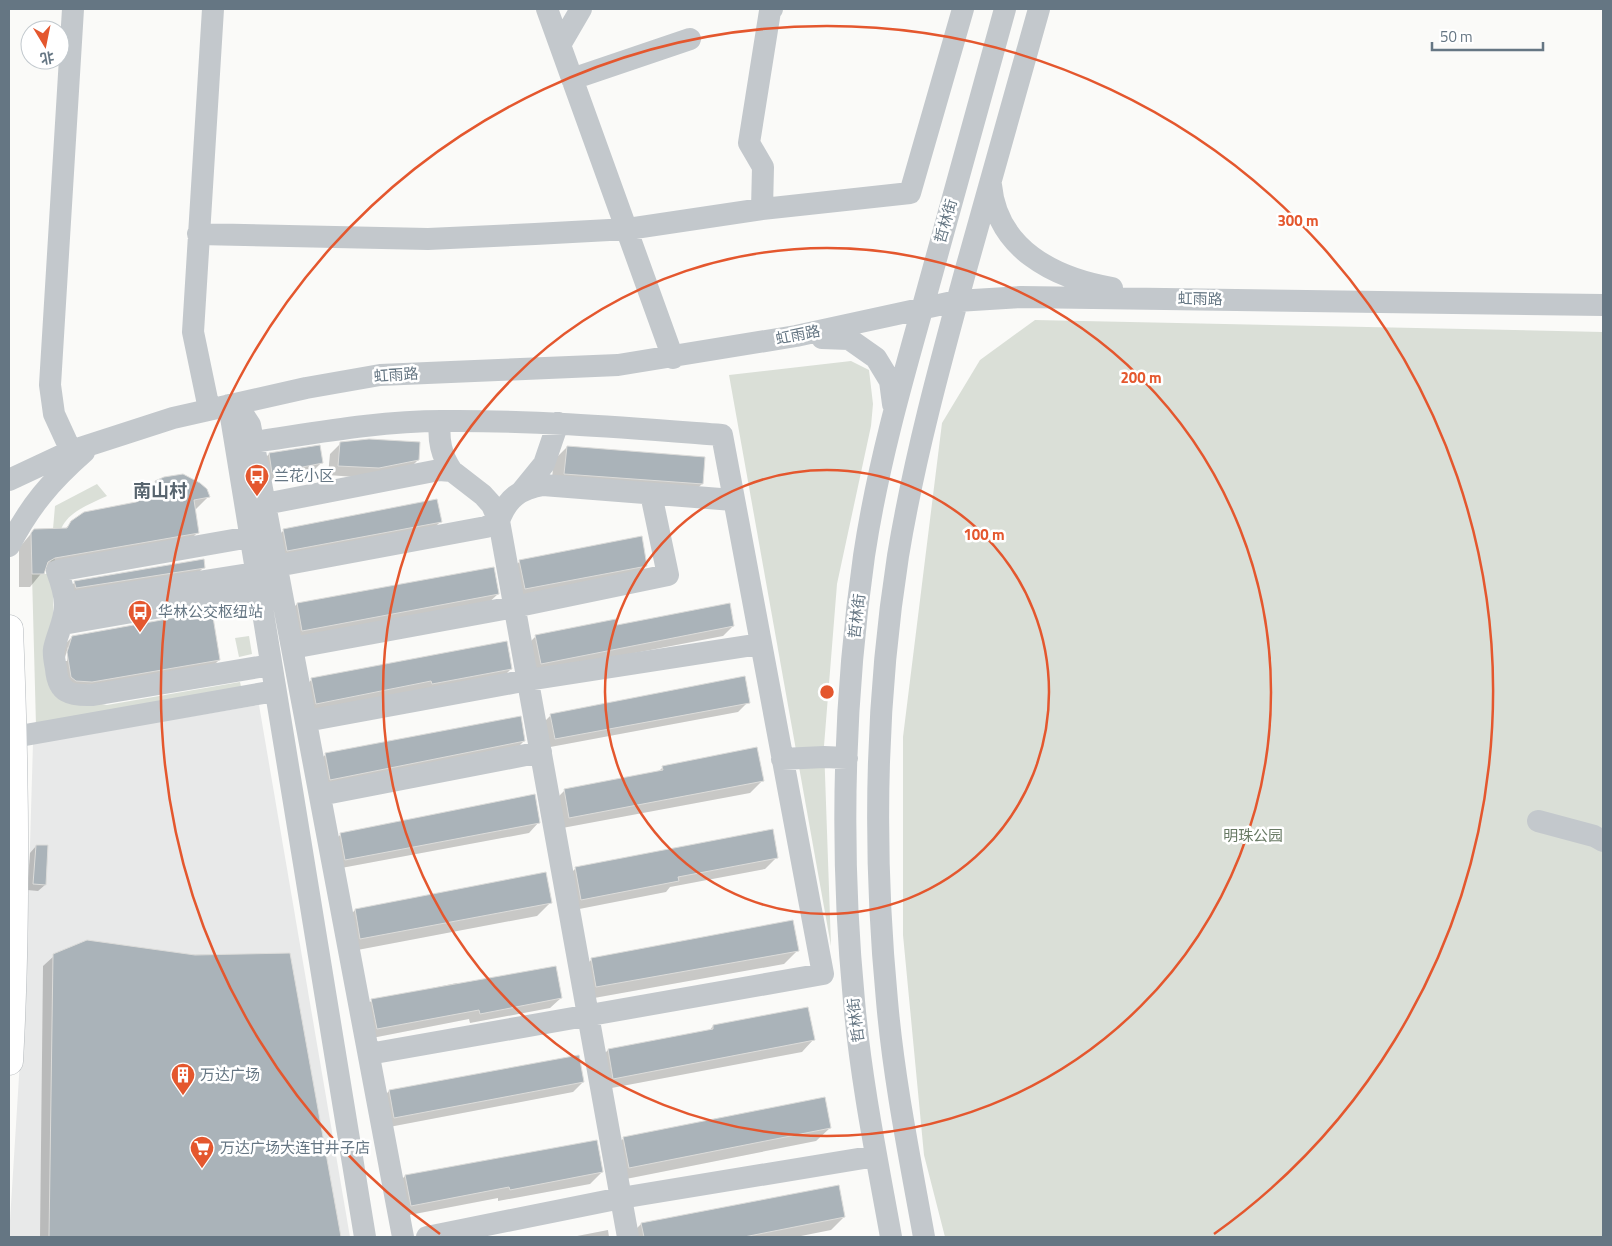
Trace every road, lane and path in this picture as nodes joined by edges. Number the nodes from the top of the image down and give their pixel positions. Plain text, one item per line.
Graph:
1 (74, 9) edge
2 (213, 9) edge
3 (547, 9) edge
4 (582, 9) edge
5 (772, 9) edge
6 (964, 9) edge
7 (1005, 9) edge
8 (1039, 9) edge
9 (690, 39) dead end
10 (560, 45) junction
11 (572, 79) junction
12 (991, 181) junction
13 (762, 209) junction
14 (628, 229) junction
15 (198, 234) junction
16 (1174, 299) junction
17 (957, 301) junction
18 (1603, 304) edge
19 (922, 308) junction
20 (796, 336) junction
21 (673, 358) junction
22 (219, 407) junction
23 (894, 413) junction
24 (440, 420) junction
25 (558, 422) junction
26 (95, 442) junction
27 (253, 442) junction
28 (71, 451) junction
29 (452, 471) junction
30 (9, 480) edge
31 (517, 494) junction
32 (651, 494) junction
33 (485, 497) junction
34 (733, 500) junction
35 (265, 504) junction
36 (499, 521) junction
37 (250, 537) junction
38 (9, 546) edge
39 (277, 566) junction
40 (257, 582) junction
41 (514, 607) junction
42 (64, 614) junction
43 (9, 629) edge
44 (760, 644) junction
45 (292, 648) junction
46 (271, 665) junction
47 (528, 680) junction
48 (275, 691) junction
49 (306, 721) junction
50 (14, 737) junction
51 (541, 752) junction
52 (847, 758) junction
53 (782, 759) junction
54 (320, 795) junction
55 (1538, 821) dead end
56 (1600, 837) edge
57 (589, 1015) junction
58 (369, 1054) junction
59 (9, 1061) edge
60 (876, 1156) junction
61 (621, 1198) junction
62 (365, 1237) edge
63 (403, 1237) edge
64 (427, 1237) edge
65 (628, 1237) edge
66 (891, 1237) edge
67 (924, 1237) edge

1 - 28 street
2 - 15 street
3 - 10 street
4 - 10 street
5 - 13 street
6 - 13 street
7 - 19 street, 哲林街
8 - 12 street
9 - 11 street
10 - 11 street
11 - 14 street
12 - 16 street
12 - 17 street
13 - 14 street
14 - 15 street
14 - 21 street
15 - 22 street
16 - 17 street, 虹雨路
16 - 18 street, 虹雨路
17 - 19 street, 虹雨路
17 - 67 street
19 - 20 street, 虹雨路
19 - 23 street, 哲林街
20 - 21 street, 虹雨路
20 - 23 street
21 - 22 street, 虹雨路
22 - 26 street, 虹雨路
22 - 27 street
22 - 37 street
23 - 52 street, 哲林街
24 - 25 street
24 - 27 street
24 - 29 street
25 - 31 street
25 - 34 street
26 - 28 street, 虹雨路
26 - 38 street
27 - 35 street
28 - 30 street, 虹雨路
29 - 33 street
29 - 35 street
31 - 32 street
31 - 33 street
31 - 36 street
32 - 34 street
32 - 41 street
33 - 36 street
34 - 44 street
35 - 39 street
36 - 39 street
36 - 41 street
37 - 40 street
37 - 42 street
39 - 45 street
40 - 42 street
40 - 46 street
41 - 45 street
41 - 47 street
42 - 46 street
43 - 50 highway
44 - 47 street
44 - 53 street
45 - 49 street
46 - 48 street
47 - 49 street
47 - 51 street
48 - 50 street
48 - 62 street
49 - 54 street
50 - 59 highway
51 - 54 street
51 - 57 street
52 - 53 street
52 - 60 street, 哲林街
53 - 57 street
54 - 58 street
55 - 56 street
57 - 58 street
57 - 61 street
58 - 63 street
60 - 61 street
60 - 66 street, 哲林街
61 - 64 street
61 - 65 street

